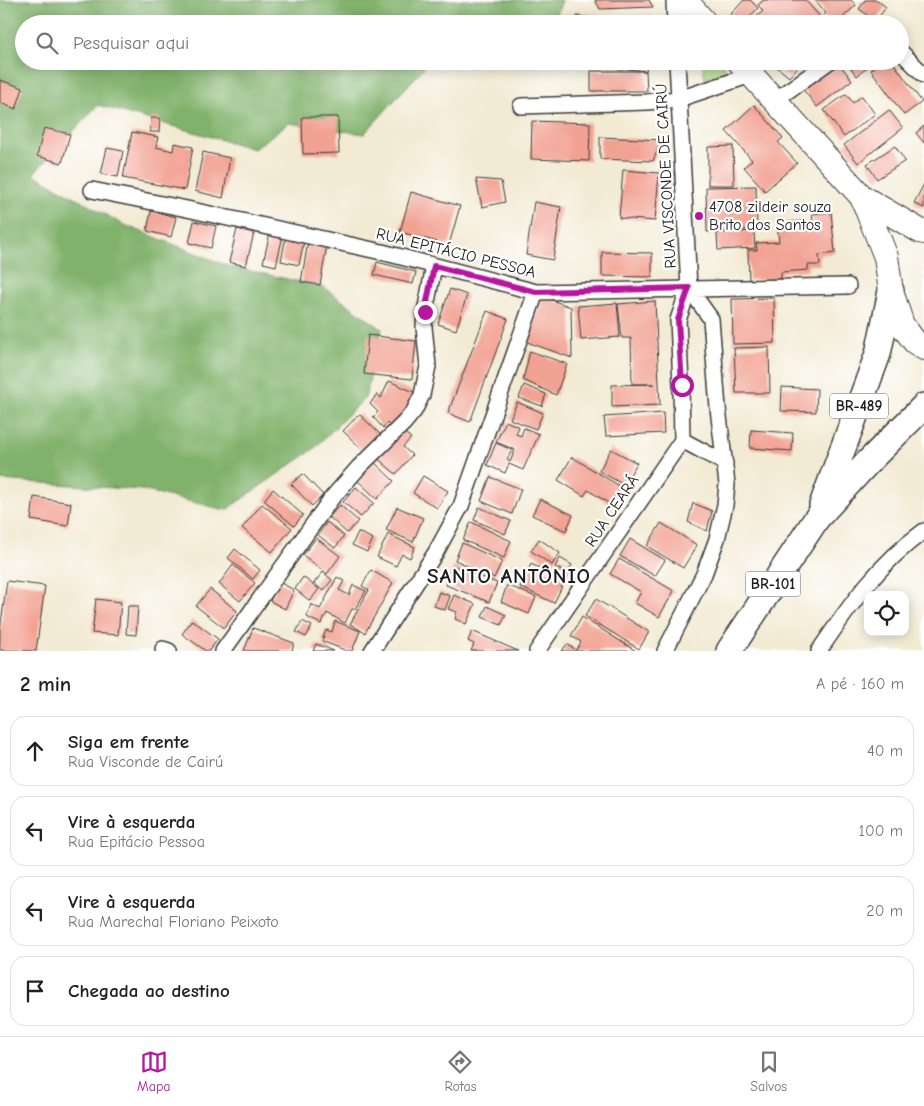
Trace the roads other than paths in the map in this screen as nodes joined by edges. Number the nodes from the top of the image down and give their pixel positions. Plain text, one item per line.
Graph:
1 (674, 0) edge
2 (685, 0) edge
3 (675, 15) edge
4 (698, 15) edge
5 (909, 61) edge
6 (677, 70) edge
7 (741, 70) edge
8 (747, 70) edge
9 (818, 70) edge
10 (924, 76) edge
11 (679, 99) junction
12 (776, 100) junction
13 (521, 106) dead end
14 (92, 190) dead end
15 (862, 197) junction
16 (922, 231) edge
17 (886, 257) junction
18 (434, 266) junction
19 (848, 286) dead end
20 (689, 288) junction
21 (892, 291) junction
22 (536, 292) junction
23 (924, 348) edge
24 (924, 406) edge
25 (682, 440) junction
26 (724, 463) junction
27 (817, 518) junction
28 (924, 531) edge
29 (223, 651) edge
30 (372, 651) edge
31 (537, 651) edge
32 (665, 651) edge
33 (729, 651) edge
34 (819, 651) edge

1 - 3 street
2 - 4 main road
5 - 10 street
6 - 11 street, RUA VISCONDE DE CAIRÚ
7 - 11 street
8 - 12 main road, BR-489
9 - 12 street
11 - 13 street
11 - 20 street, RUA VISCONDE DE CAIRÚ
12 - 15 main road, BR-489
14 - 18 street, RUA EPITÁCIO PESSOA
15 - 16 main road, BR-489
15 - 17 main road, BR-489
16 - 17 main road
17 - 21 main road, BR-489
18 - 22 street, RUA EPITÁCIO PESSOA
18 - 29 street
19 - 20 street, RUA EPITÁCIO PESSOA
20 - 22 street, RUA EPITÁCIO PESSOA
20 - 25 street, RUA VISCONDE DE CAIRÚ
20 - 26 street, RUA VISCONDE DE CAIRÚ
21 - 23 main road, BR-489
21 - 27 highway, BR-489
22 - 30 street
24 - 27 highway, BR-101
25 - 26 street
25 - 31 street, RUA CEARÁ
26 - 32 street, RUA VISCONDE DE CAIRÚ
27 - 33 highway, BR-101
28 - 34 street

